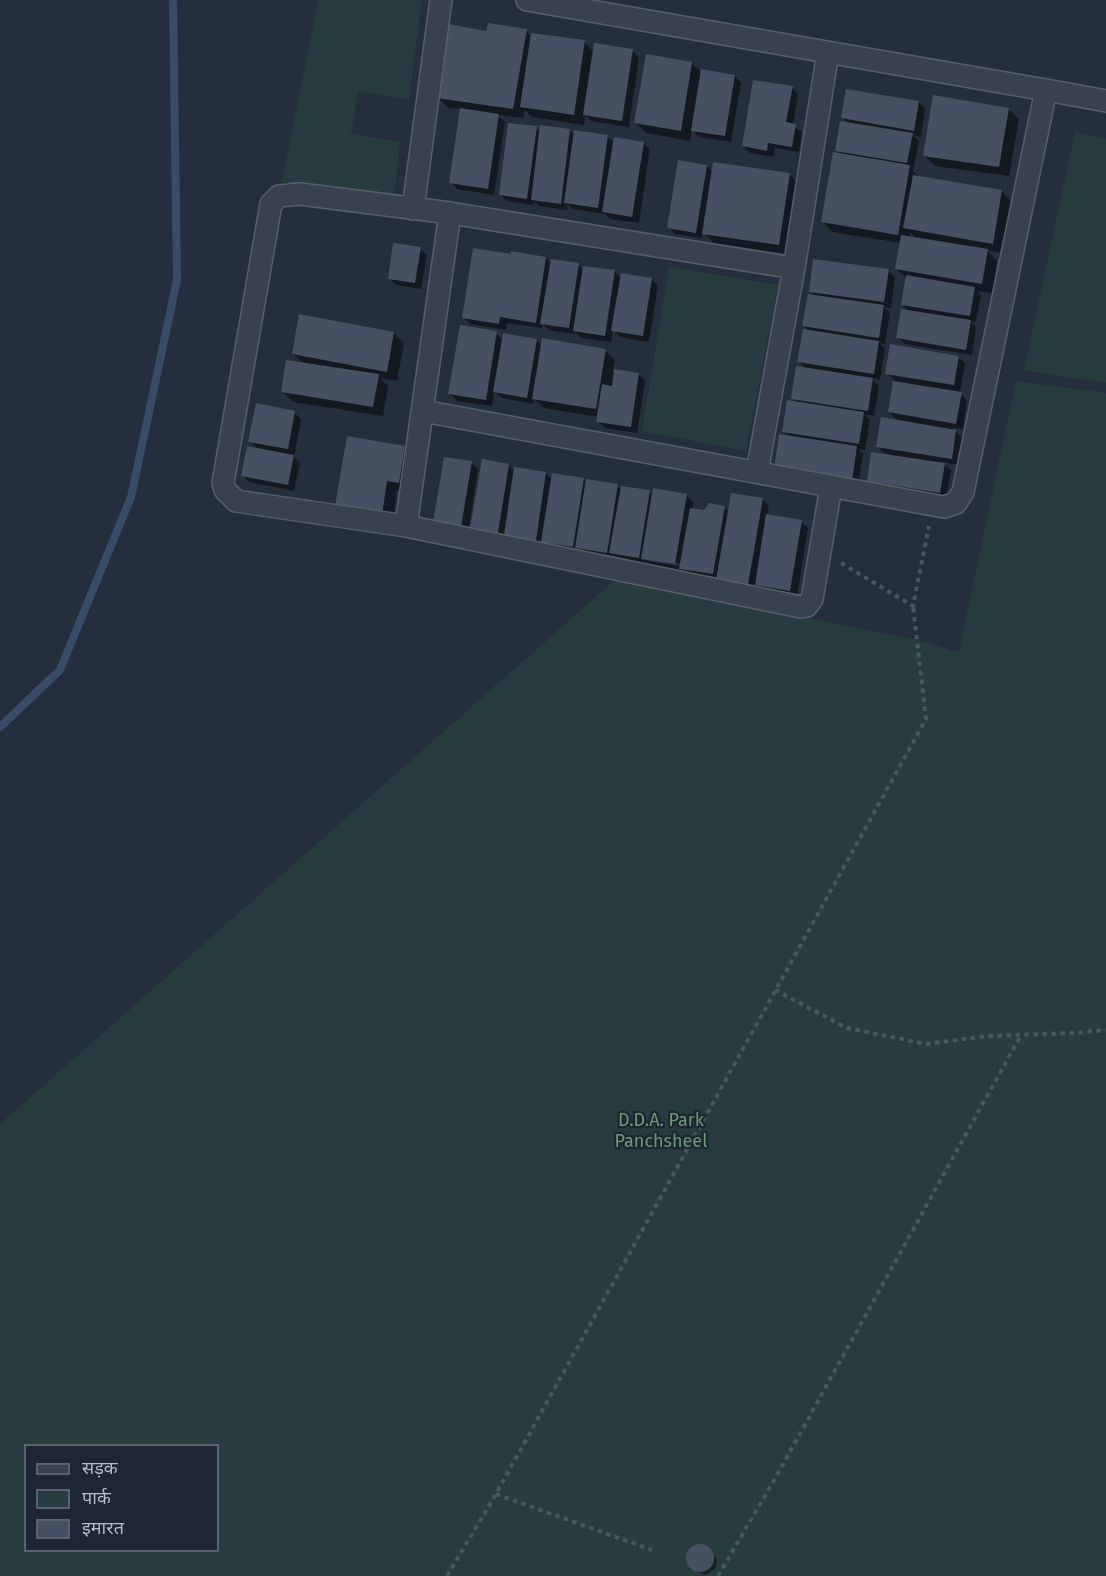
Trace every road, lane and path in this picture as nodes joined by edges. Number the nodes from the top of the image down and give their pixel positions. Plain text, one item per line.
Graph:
1 (441, 0) edge
2 (527, 0) edge
3 (828, 52) junction
4 (1046, 90) junction
5 (1106, 101) edge
6 (413, 209) junction
7 (450, 213) junction
8 (794, 268) junction
9 (423, 411) junction
10 (757, 472) junction
11 (831, 486) junction
12 (934, 506) junction
13 (406, 526) junction
14 (819, 550) junction
15 (913, 606) junction
16 (775, 990) junction
17 (1106, 1030) edge
18 (1021, 1035) junction
19 (496, 1494) junction
20 (652, 1550) dead end
21 (447, 1576) edge
22 (718, 1576) edge

1 - 6 street
2 - 3 street
3 - 4 street
3 - 8 street
4 - 5 street
4 - 12 street
6 - 7 street
6 - 13 street
7 - 8 street
7 - 9 street
8 - 10 street
9 - 10 street
9 - 13 street
10 - 11 street
11 - 12 street
11 - 14 street
12 - 15 path
13 - 14 street
14 - 15 path
15 - 16 path
16 - 18 path
16 - 19 path
17 - 18 path
18 - 22 path
19 - 20 path
19 - 21 path

